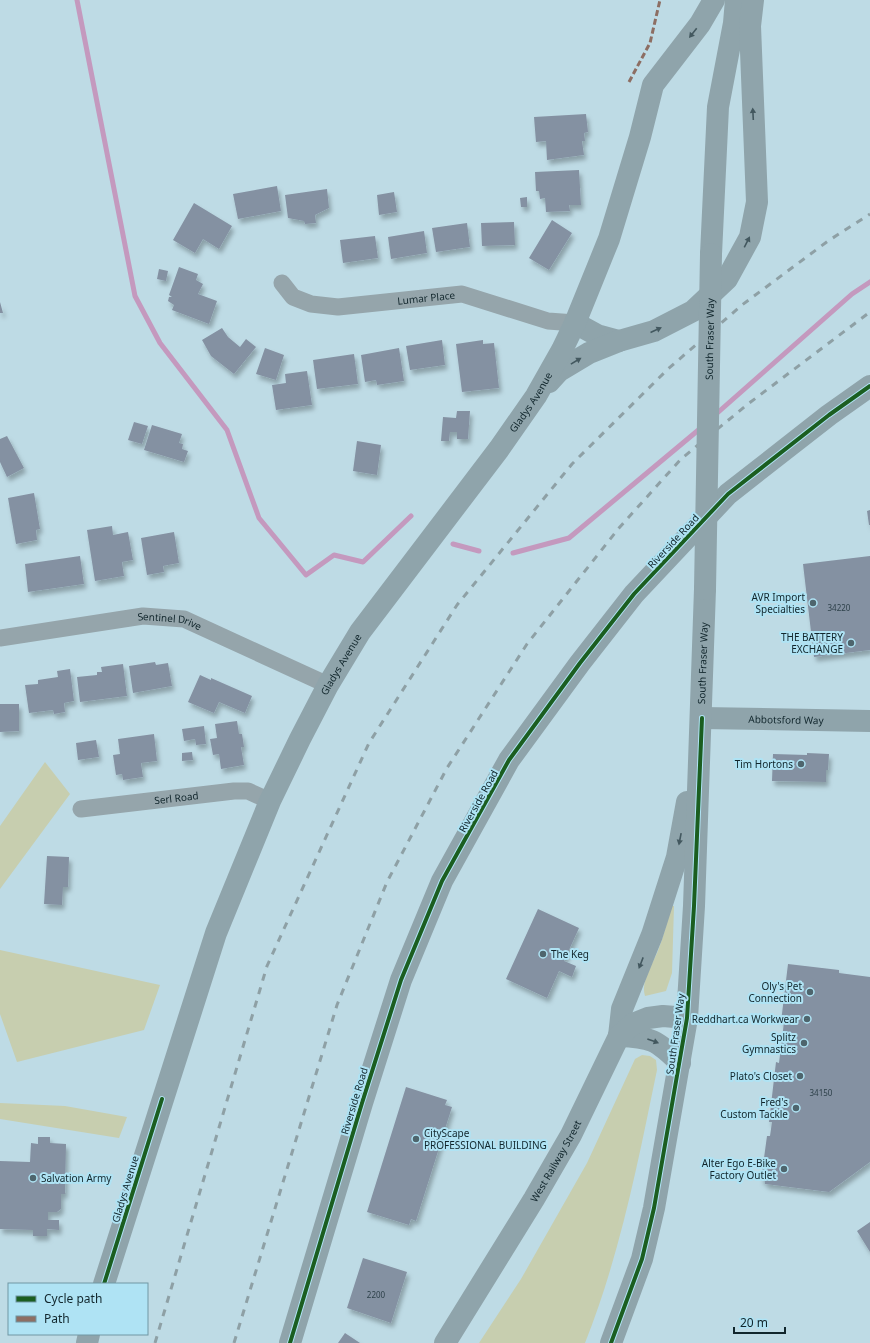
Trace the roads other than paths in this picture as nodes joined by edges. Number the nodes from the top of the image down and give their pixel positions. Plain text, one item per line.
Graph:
1 (714, 0) edge
2 (736, 0) edge
3 (743, 0) edge
4 (753, 0) edge
5 (734, 23) junction
6 (282, 283) dead end
7 (575, 323) junction
8 (619, 341) junction
9 (870, 386) edge
10 (536, 396) junction
11 (0, 638) edge
12 (328, 685) junction
13 (702, 718) junction
14 (870, 721) edge
15 (270, 801) junction
16 (81, 809) dead end
17 (687, 1018) junction
18 (619, 1036) junction
19 (680, 1063) junction
20 (104, 1283) edge
21 (290, 1343) edge
22 (445, 1343) edge
23 (611, 1343) edge

1 -> 7 street, Gladys Avenue
2 - 5 street, South Fraser Way
3 - 5 street, South Fraser Way
8 -> 4 street
5 - 13 street, South Fraser Way, bridge
6 - 7 street, Lumar Place
7 - 8 street
7 - 10 street, Gladys Avenue
10 -> 8 street
9 - 21 street, Riverside Road
10 - 12 street, Gladys Avenue
11 - 12 street, Sentinel Drive
12 - 15 street, Gladys Avenue
13 - 14 street, Abbotsford Way
13 - 17 street, South Fraser Way
13 -> 18 street
15 - 16 street, Serl Road
15 - 20 street, Gladys Avenue
17 - 18 street, West Railway Street
17 - 19 street, South Fraser Way
18 -> 19 street
18 - 22 street, West Railway Street
19 - 23 street, South Fraser Way

